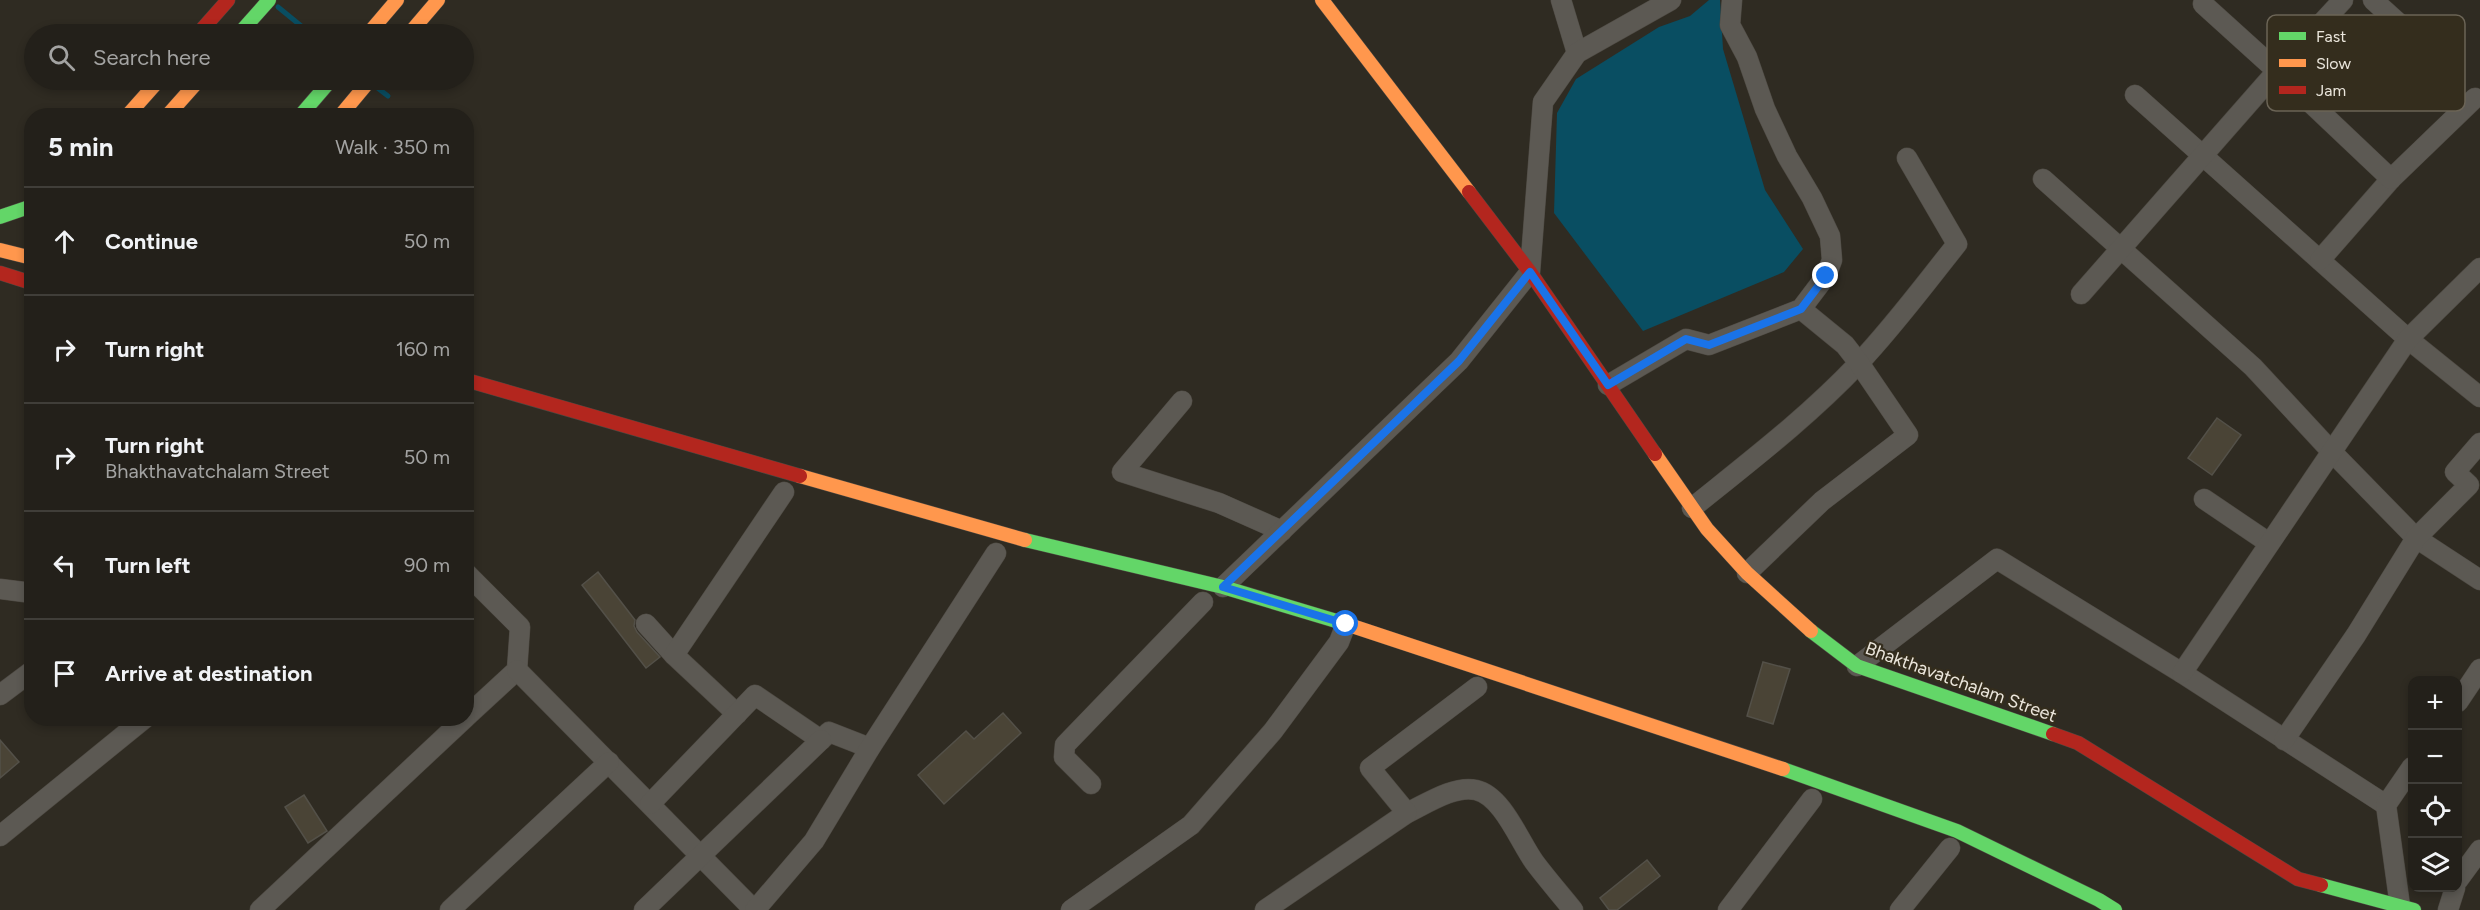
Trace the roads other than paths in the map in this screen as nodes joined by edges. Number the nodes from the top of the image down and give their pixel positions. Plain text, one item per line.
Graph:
1 (269, 0) edge
2 (397, 0) edge
3 (438, 0) edge
4 (1322, 0) edge
5 (1561, 0) edge
6 (1671, 0) edge
7 (1732, 0) edge
8 (2343, 0) edge
9 (2373, 0) edge
10 (227, 1) edge
11 (2203, 4) dead end
12 (2329, 15) edge
13 (2390, 15) edge
14 (207, 24) edge
15 (248, 24) edge
16 (377, 24) edge
17 (418, 24) edge
18 (1577, 53) junction
19 (2267, 62) edge
20 (2267, 82) edge
21 (150, 90) edge
22 (190, 90) edge
23 (322, 90) edge
24 (362, 90) edge
25 (2135, 95) dead end
26 (2475, 98) dead end
27 (135, 108) edge
28 (174, 108) edge
29 (307, 108) edge
30 (347, 108) edge
31 (2465, 108) edge
32 (2319, 111) edge
33 (2462, 111) edge
34 (2202, 154) junction
35 (1907, 158) dead end
36 (2043, 179) dead end
37 (2391, 179) junction
38 (24, 209) edge
39 (0, 218) edge
40 (2121, 248) junction
41 (0, 250) edge
42 (24, 256) edge
43 (2320, 260) junction
44 (2480, 268) edge
45 (1530, 272) junction
46 (0, 273) edge
47 (24, 280) edge
48 (2081, 294) dead end
49 (1801, 309) junction
50 (2408, 339) junction
51 (1859, 363) junction
52 (474, 382) edge
53 (1608, 385) junction
54 (2480, 396) edge
55 (1182, 401) dead end
56 (2480, 442) edge
57 (2331, 451) junction
58 (784, 492) dead end
59 (2204, 499) dead end
60 (1692, 508) junction
61 (1282, 531) junction
62 (2416, 538) junction
63 (2269, 543) junction
64 (997, 553) dead end
65 (1747, 573) junction
66 (2480, 580) edge
67 (474, 581) edge
68 (0, 589) edge
69 (24, 592) edge
70 (1209, 599) junction
71 (646, 624) dead end
72 (1346, 624) junction
73 (674, 655) junction
74 (1857, 666) junction
75 (2480, 669) edge
76 (517, 670) junction
77 (2182, 673) junction
78 (24, 677) edge
79 (1456, 680) dead end
80 (1483, 689) joint
81 (0, 695) edge
82 (2462, 695) edge
83 (474, 710) edge
84 (737, 714) junction
85 (135, 726) edge
86 (457, 726) edge
87 (821, 740) junction
88 (2284, 740) junction
89 (870, 748) junction
90 (609, 762) junction
91 (2408, 773) edge
92 (1091, 784) dead end
93 (1813, 799) dead end
94 (650, 804) junction
95 (2386, 805) junction
96 (1407, 813) junction
97 (0, 836) edge
98 (1950, 849) dead end
99 (2480, 850) edge
100 (702, 856) junction
101 (2462, 873) edge
102 (2454, 892) edge
103 (2407, 908) edge
104 (260, 910) edge
105 (450, 910) edge
106 (644, 910) edge
107 (755, 910) edge
108 (1071, 910) edge
109 (1265, 910) edge
110 (1573, 910) edge
111 (1728, 910) edge
112 (1900, 910) edge
113 (2115, 910) edge
114 (2448, 910) edge

1 - 15 main road
2 - 16 main road
3 - 17 main road
4 - 45 main road, Bhakthavatchalam Street
5 - 18 street
6 - 18 street
7 - 49 street
8 - 12 street
9 - 13 street
10 - 14 main road
11 - 19 street
18 - 45 street
20 - 34 street
21 - 27 main road
22 - 28 main road
23 - 29 main road
24 - 30 main road
25 - 34 street
26 - 31 street
32 - 37 street
33 - 37 street
34 - 40 street
34 - 43 street
35 - 51 street
36 - 40 street
37 - 43 street
38 - 39 main road
40 - 48 street
40 - 57 street
41 - 42 main road
43 - 50 street
44 - 50 street
45 - 53 main road, Bhakthavatchalam Street
45 - 61 street
46 - 47 main road
49 - 51 street
49 - 53 street
50 - 54 street
50 - 57 street
51 - 60 street
51 - 65 street
52 - 70 main road
53 - 60 main road, Bhakthavatchalam Street
55 - 61 street
56 - 62 street
57 - 62 street
57 - 63 street
58 - 73 street
59 - 63 street
60 - 65 main road, Bhakthavatchalam Street
61 - 70 street
62 - 66 street
62 - 88 street
63 - 77 street
64 - 89 street
65 - 74 main road, Bhakthavatchalam Street
67 - 76 street
68 - 69 street
70 - 72 main road
70 - 92 street
71 - 73 street
72 - 108 street
72 - 113 main road
73 - 84 street
74 - 77 street
74 - 103 main road, Bhakthavatchalam Street
75 - 82 street
76 - 83 street
76 - 90 street
77 - 88 street
78 - 81 street
79 - 80 main road
80 - 96 street
84 - 87 street
84 - 94 street
85 - 97 street
86 - 104 street
87 - 89 street
87 - 100 street
88 - 95 street
89 - 107 street
90 - 94 street
90 - 105 street
91 - 95 street
93 - 111 street
94 - 100 street
95 - 103 street
96 - 109 street
96 - 110 street
98 - 112 street
99 - 101 street
100 - 106 street
100 - 107 street
102 - 114 street

